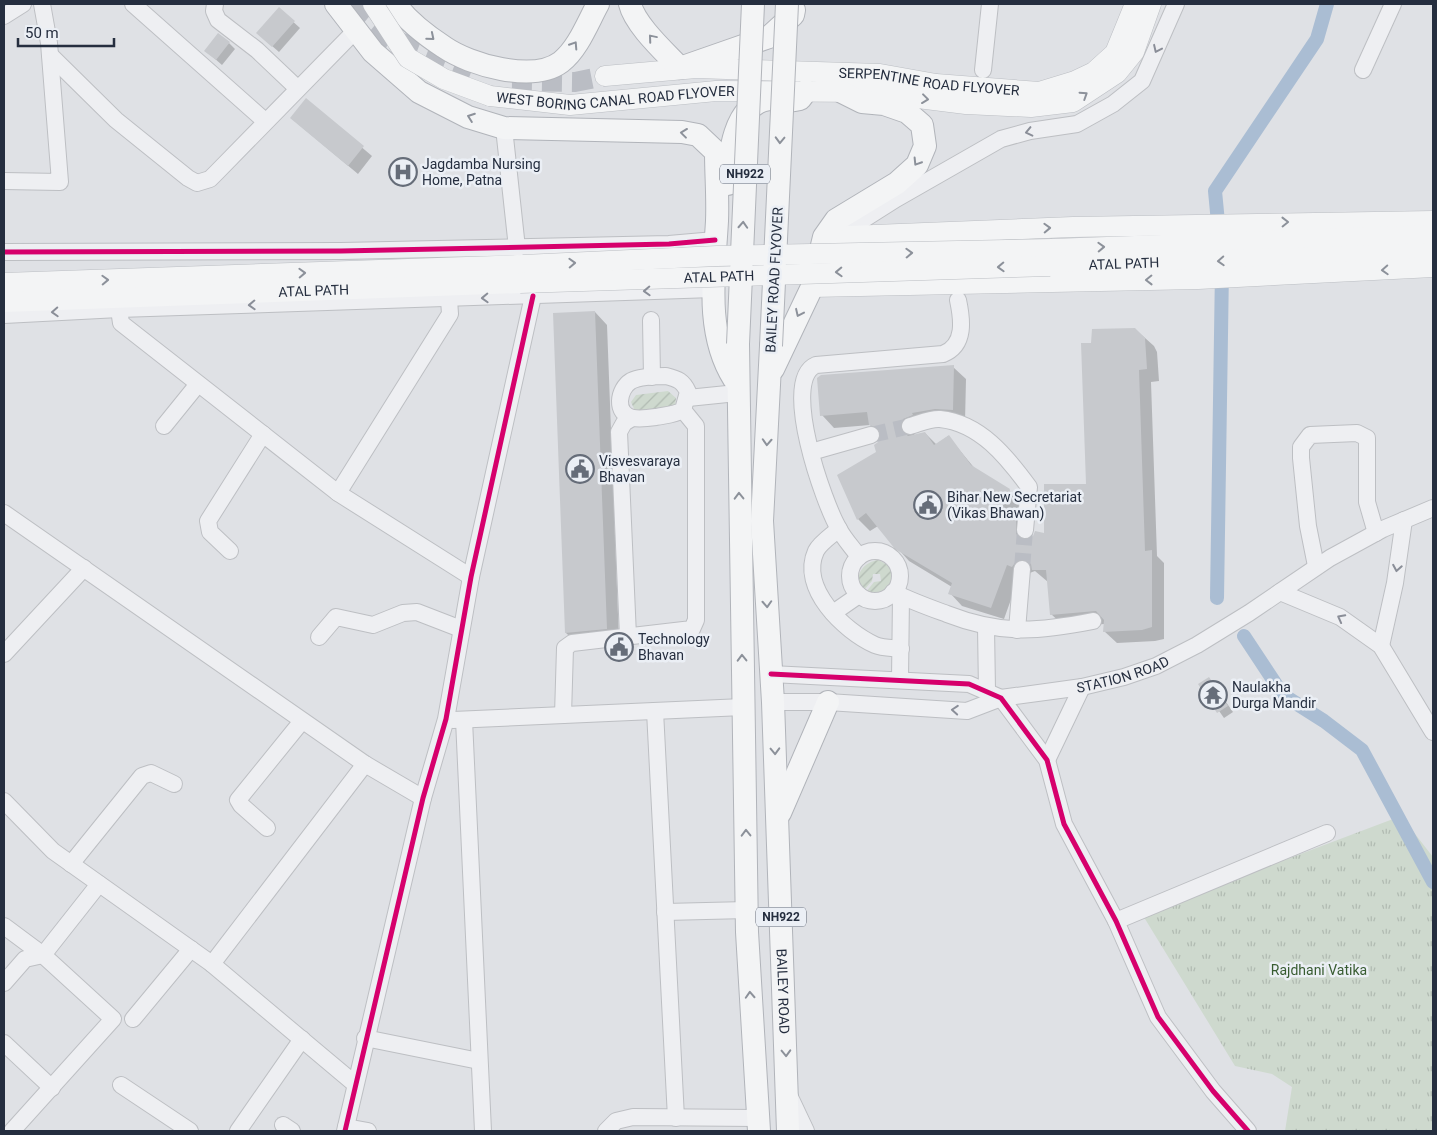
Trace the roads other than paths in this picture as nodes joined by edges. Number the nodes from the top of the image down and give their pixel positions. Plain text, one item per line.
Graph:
1 (23, 4) edge
2 (42, 4) edge
3 (132, 4) edge
4 (215, 4) edge
5 (336, 4) edge
6 (372, 4) edge
7 (395, 4) edge
8 (598, 4) edge
9 (630, 4) edge
10 (753, 4) edge
11 (787, 4) edge
12 (795, 4) edge
13 (990, 4) edge
14 (1135, 4) edge
15 (1151, 4) edge
16 (1176, 4) edge
17 (1393, 4) edge
18 (4, 16) edge
19 (356, 30) junction
20 (50, 55) junction
21 (680, 68) junction
22 (982, 70) dead end
23 (1363, 70) dead end
24 (605, 76) tunnel mouth
25 (297, 88) junction
26 (806, 92) junction
27 (842, 92) junction
28 (265, 121) junction
29 (504, 128) junction
30 (4, 181) edge
31 (1433, 220) edge
32 (830, 228) junction
33 (1433, 235) edge
34 (715, 240) junction
35 (669, 244) junction
36 (1251, 251) junction
37 (4, 252) edge
38 (1433, 253) edge
39 (1193, 262) junction
40 (1433, 267) edge
41 (523, 273) junction
42 (4, 283) edge
43 (812, 287) junction
44 (714, 289) junction
45 (673, 290) junction
46 (449, 299) junction
47 (958, 300) dead end
48 (4, 302) edge
49 (119, 308) junction
50 (4, 315) edge
51 (651, 320) dead end
52 (652, 376) junction
53 (770, 376) junction
54 (737, 382) junction
55 (198, 384) junction
56 (685, 404) junction
57 (632, 418) junction
58 (164, 426) dead end
59 (910, 426) tunnel mouth
60 (262, 434) junction
61 (871, 435) tunnel mouth
62 (811, 452) junction
63 (338, 493) junction
64 (1433, 508) edge
65 (4, 513) edge
66 (1404, 520) junction
67 (838, 529) junction
68 (1025, 530) tunnel mouth
69 (1376, 533) junction
70 (230, 551) dead end
71 (859, 556) junction
72 (1316, 566) junction
73 (84, 568) junction
74 (1022, 569) tunnel mouth
75 (471, 577) junction
76 (1280, 592) junction
77 (897, 594) junction
78 (859, 595) junction
79 (833, 613) junction
80 (1093, 621) dead end
81 (986, 627) junction
82 (461, 629) junction
83 (1017, 630) junction
84 (628, 636) junction
85 (320, 637) dead end
86 (1381, 646) junction
87 (901, 649) junction
88 (4, 654) edge
89 (771, 674) junction
90 (900, 679) junction
91 (1082, 687) junction
92 (994, 694) junction
93 (773, 702) junction
94 (828, 702) junction
95 (743, 707) junction
96 (655, 711) junction
97 (563, 715) junction
98 (446, 719) junction
99 (302, 720) junction
100 (464, 720) junction
101 (1433, 732) edge
102 (1046, 760) junction
103 (365, 764) junction
104 (174, 784) dead end
105 (423, 798) junction
106 (4, 801) edge
107 (778, 818) junction
108 (267, 828) dead end
109 (1327, 833) dead end
110 (71, 864) junction
111 (99, 884) junction
112 (780, 892) junction
113 (666, 912) junction
114 (747, 921) junction
115 (1116, 922) junction
116 (4, 926) edge
117 (191, 949) junction
118 (43, 955) junction
119 (212, 964) junction
120 (4, 983) edge
121 (133, 1020) dead end
122 (365, 1038) junction
123 (302, 1039) junction
124 (4, 1043) edge
125 (479, 1061) junction
126 (121, 1084) dead end
127 (355, 1084) junction
128 (52, 1088) junction
129 (787, 1091) junction
130 (676, 1118) junction
131 (758, 1124) edge
132 (345, 1129) edge
133 (12, 1131) edge
134 (190, 1131) edge
135 (238, 1131) edge
136 (368, 1131) edge
137 (483, 1131) edge
138 (606, 1131) edge
139 (788, 1131) edge
140 (806, 1131) edge
141 (1248, 1131) edge

1 - 18 street
2 - 20 street
3 - 28 street
4 - 25 street
5 - 19 highway
6 - 26 main road, WEST BORING CANAL ROAD FLYOVER, bridge
7 -> 8 highway
21 -> 9 highway
54 -> 10 highway, NH922, bridge
11 -> 53 highway, BAILEY ROAD FLYOVER / NH922, bridge
12 - 21 highway
13 - 22 street
14 - 21 main road, SERPENTINE ROAD FLYOVER
27 -> 15 main road, SERPENTINE ROAD FLYOVER
16 -> 32 street
17 - 23 street
19 - 25 street
29 -> 19 highway
20 - 28 street
20 - 30 street
21 - 24 main road, SERPENTINE ROAD FLYOVER
25 - 28 street
26 - 27 main road, SERPENTINE ROAD FLYOVER
26 - 54 highway
27 -> 32 highway
34 -> 29 highway
29 - 41 street
32 -> 31 main road
32 - 43 highway
33 - 36 main road, ATAL PATH
34 - 35 street
34 - 44 highway
41 -> 35 street
35 - 45 street
36 - 38 main road, ATAL PATH
36 - 39 main road, ATAL PATH
37 - 41 street
40 -> 39 main road
39 - 41 main road, ATAL PATH, bridge
39 -> 43 main road
42 -> 41 main road, ATAL PATH
45 -> 41 street
41 -> 46 street
41 - 48 main road, ATAL PATH
41 - 75 street
43 -> 53 highway
44 - 45 street
44 - 54 highway
46 -> 49 street
46 - 63 street
47 - 62 street
49 -> 50 street
49 - 55 street
51 - 52 street
52 - 56 street
52 - 57 street
53 -> 89 highway, NH922
54 - 56 street
95 -> 54 highway, NH922
55 - 58 street
55 - 60 street
56 - 57 street
56 - 84 street
57 - 84 street
59 - 68 street
60 - 63 street
60 - 70 street
61 - 62 street
62 - 67 street
63 - 75 street
64 - 66 street, STATION ROAD
65 - 73 street
66 - 69 street, STATION ROAD
66 -> 86 street
67 - 71 street
67 - 79 street
69 - 72 street, STATION ROAD
69 - 72 street
71 - 77 street
71 - 78 street
72 - 76 street, STATION ROAD
73 - 88 street
73 - 99 street
74 - 83 street
75 - 82 street
86 -> 76 street
76 - 91 street, STATION ROAD
77 - 78 street
77 - 81 street
77 - 87 street
78 - 79 street
79 - 87 street
80 - 83 street
81 - 83 street
81 - 92 street
82 - 85 street
82 - 98 street
84 - 97 street
86 - 101 street
87 - 90 street
89 - 90 street
89 - 93 highway, NH922
90 - 92 street
91 - 92 street, STATION ROAD
91 - 102 street
92 -> 94 street, STATION ROAD
92 - 102 street
93 - 94 street, STATION ROAD
93 -> 107 highway, BAILEY ROAD / NH922
94 - 107 highway
95 - 96 street
114 -> 95 highway, NH922
96 - 97 street
96 - 113 street
97 - 100 street
98 - 100 street
98 - 105 street
99 - 103 street
99 - 108 street
100 - 125 street
102 - 115 street
103 - 105 street
103 - 119 street
104 - 110 street
105 - 122 street
106 - 110 street
107 - 112 highway, BAILEY ROAD / NH922
109 - 115 street
110 - 111 street
111 - 117 street
111 - 118 street
112 - 114 highway
112 -> 129 highway, BAILEY ROAD / NH922
113 - 114 street
113 - 130 street
131 -> 114 highway, NH922
115 - 141 street
116 - 118 street
117 - 119 street
117 - 121 street
118 - 120 street
118 - 128 street
119 - 123 street
122 - 125 street
122 - 127 street
123 - 127 street
123 - 135 street
124 - 128 street
125 - 137 street
126 - 134 street
127 - 132 street
128 - 133 street
129 - 139 highway, BAILEY ROAD / NH922
129 - 140 street
130 - 131 street
130 - 138 street
132 - 136 street

